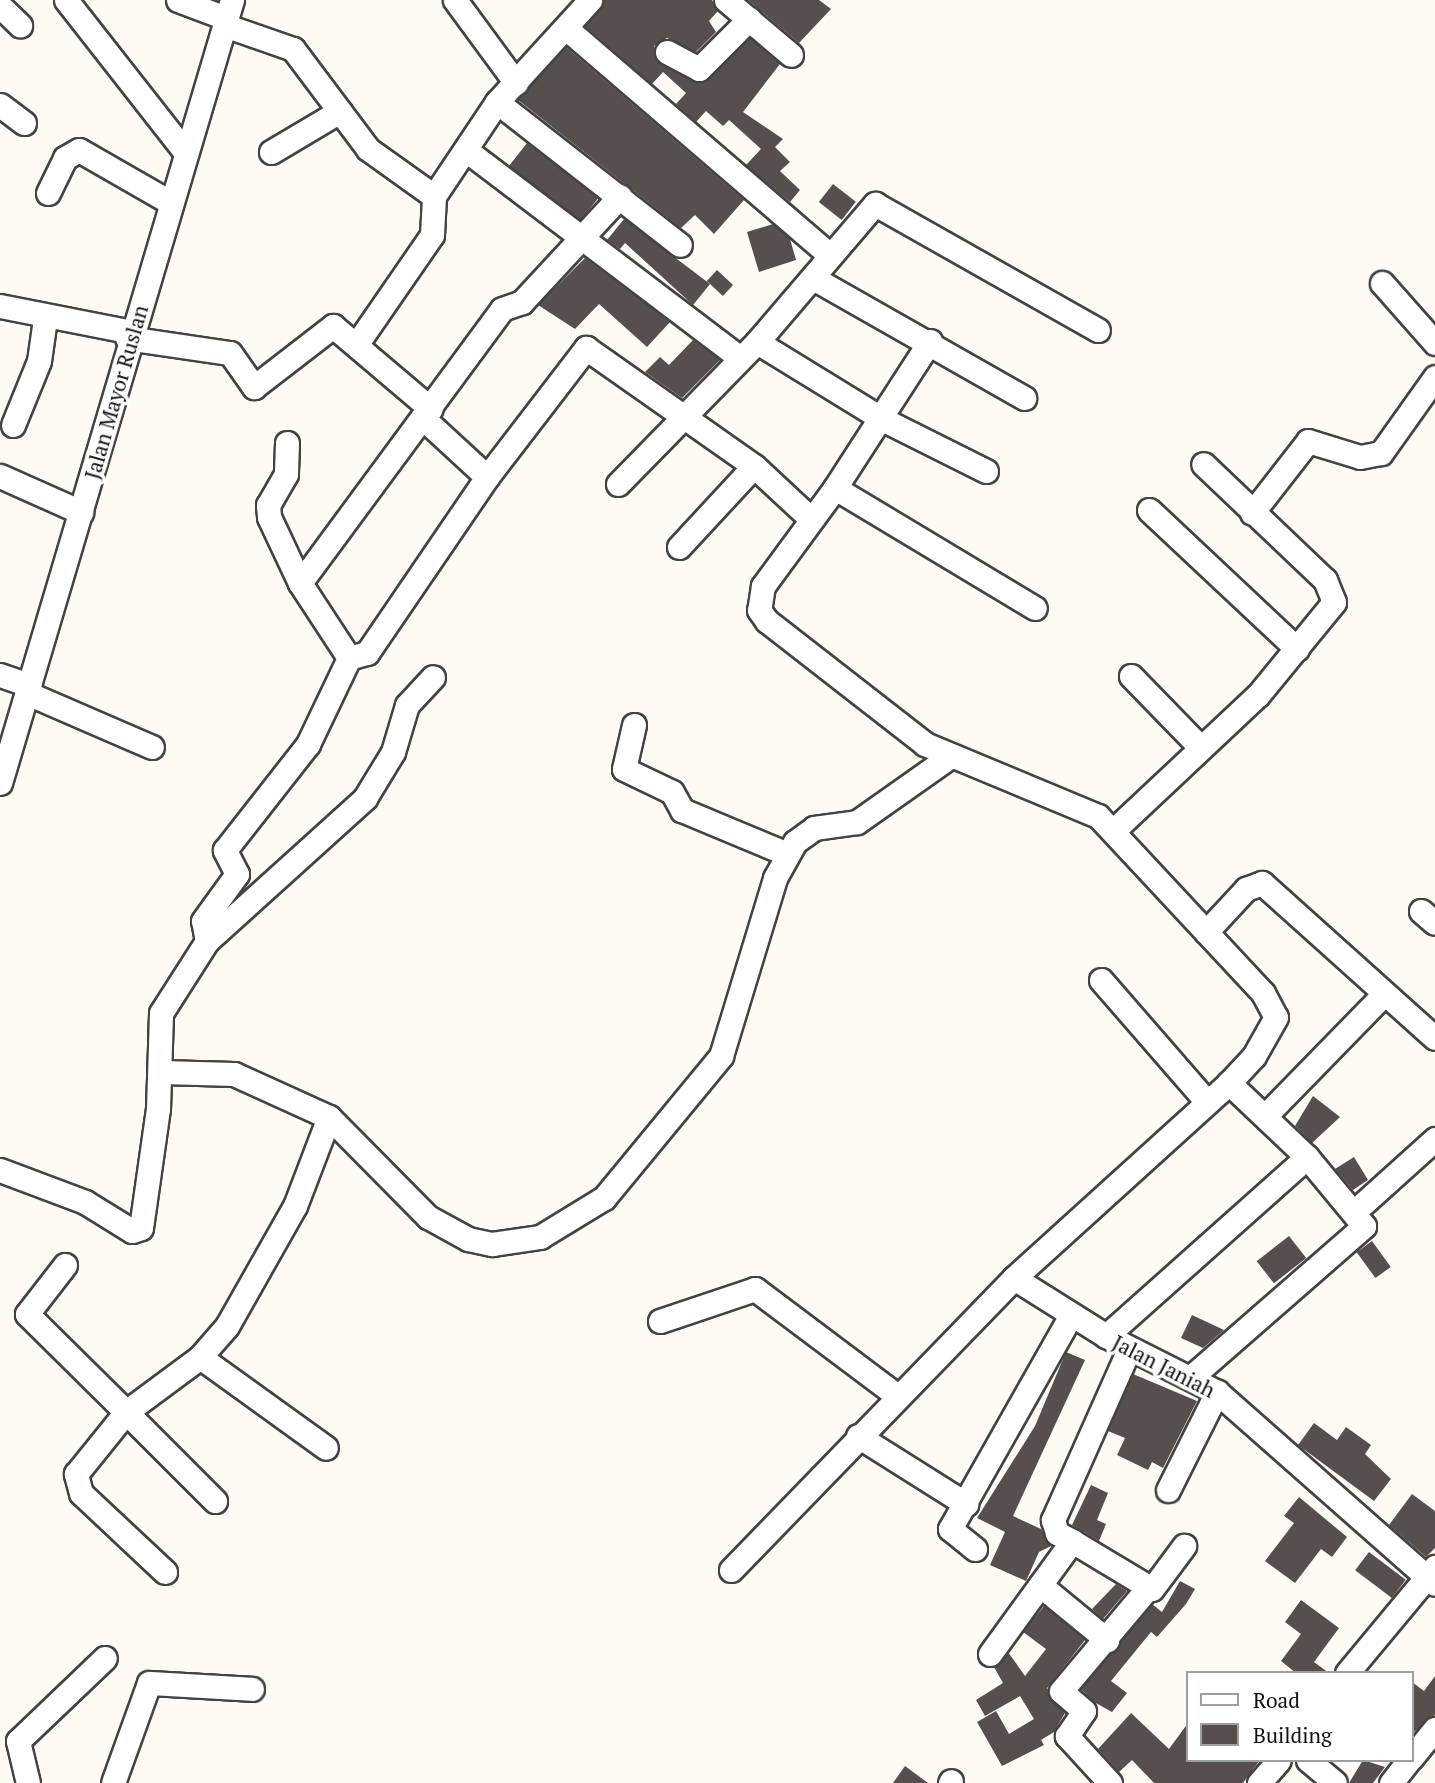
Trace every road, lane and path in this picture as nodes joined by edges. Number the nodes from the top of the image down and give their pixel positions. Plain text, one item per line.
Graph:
1 (66, 0) edge
2 (178, 0) edge
3 (456, 0) edge
4 (590, 0) edge
5 (726, 0) edge
6 (0, 6) edge
7 (227, 14) edge
8 (749, 19) junction
9 (20, 25) dead end
10 (567, 29) junction
11 (667, 52) dead end
12 (790, 55) dead end
13 (516, 83) junction
14 (497, 102) junction
15 (0, 105) edge
16 (340, 111) junction
17 (24, 123) dead end
18 (466, 150) junction
19 (271, 152) dead end
20 (186, 153) junction
21 (48, 193) dead end
22 (435, 196) junction
23 (620, 196) junction
24 (171, 203) junction
25 (579, 238) junction
26 (680, 245) dead end
27 (829, 254) junction
28 (813, 278) junction
29 (1382, 283) dead end
30 (0, 306) edge
31 (45, 319) junction
32 (1098, 330) dead end
33 (130, 335) junction
34 (930, 341) junction
35 (1435, 344) edge
36 (356, 345) junction
37 (749, 350) junction
38 (1435, 377) edge
39 (1024, 398) dead end
40 (427, 414) junction
41 (684, 417) junction
42 (884, 420) junction
43 (13, 425) dead end
44 (288, 443) dead end
45 (1203, 464) dead end
46 (754, 466) junction
47 (986, 471) dead end
48 (0, 476) edge
49 (487, 477) junction
50 (618, 484) dead end
51 (835, 488) junction
52 (1149, 510) dead end
53 (81, 512) junction
54 (1252, 513) junction
55 (811, 519) junction
56 (679, 547) dead end
57 (300, 583) junction
58 (1035, 608) dead end
59 (1297, 649) junction
60 (349, 658) junction
61 (0, 675) edge
62 (1130, 676) dead end
63 (433, 677) dead end
64 (28, 689) junction
65 (634, 725) dead end
66 (152, 747) dead end
67 (1200, 747) junction
68 (949, 757) junction
69 (0, 783) edge
70 (1114, 830) junction
71 (787, 854) junction
72 (1206, 932) junction
73 (207, 941) junction
74 (1101, 980) dead end
75 (1384, 995) junction
76 (1435, 1038) edge
77 (161, 1072) junction
78 (1228, 1083) junction
79 (1207, 1102) junction
80 (1265, 1116) junction
81 (328, 1117) junction
82 (1435, 1139) edge
83 (1307, 1157) junction
84 (0, 1171) edge
85 (1355, 1212) junction
86 (65, 1265) dead end
87 (1014, 1278) junction
88 (1071, 1315) junction
89 (660, 1321) dead end
90 (1106, 1336) junction
91 (1129, 1349) junction
92 (200, 1357) junction
93 (1190, 1378) junction
94 (1217, 1392) junction
95 (897, 1395) junction
96 (127, 1412) junction
97 (858, 1436) junction
98 (326, 1448) dead end
99 (1167, 1490) dead end
100 (215, 1501) dead end
101 (966, 1504) junction
102 (1072, 1541) junction
103 (1184, 1546) dead end
104 (975, 1549) dead end
105 (731, 1570) dead end
106 (165, 1572) dead end
107 (1432, 1576) edge
108 (1040, 1585) junction
109 (1147, 1589) junction
110 (1107, 1640) junction
111 (990, 1654) dead end
112 (105, 1658) dead end
113 (1349, 1671) edge
114 (251, 1689) dead end
115 (1435, 1729) edge
116 (1414, 1754) edge
117 (1277, 1762) edge
118 (1310, 1762) edge
119 (1408, 1762) edge
120 (28, 1783) edge
121 (113, 1783) edge
122 (1110, 1783) edge
123 (1259, 1783) edge
124 (1335, 1783) edge
125 (1391, 1783) edge

1 - 20 street
2 - 7 street
3 - 13 street
4 - 10 street
5 - 8 street
6 - 9 street
7 - 16 street
7 - 20 street, Jalan Mayor Ruslan
8 - 11 street
8 - 12 street
10 - 13 street
10 - 27 street
13 - 14 street
14 - 18 street
14 - 23 street
15 - 17 street
16 - 19 street
16 - 22 street
18 - 22 street
18 - 25 street
20 - 24 street, Jalan Mayor Ruslan
21 - 24 street
22 - 36 street
23 - 25 street
23 - 26 street
24 - 33 street, Jalan Mayor Ruslan
25 - 37 street
25 - 40 street
27 - 28 street
27 - 32 street
28 - 34 street
28 - 37 street
29 - 35 street
30 - 31 street
31 - 33 street
31 - 43 street
33 - 36 street
33 - 53 street, Jalan Mayor Ruslan
34 - 39 street
34 - 42 street
36 - 40 street
37 - 41 street
37 - 42 street
38 - 54 street
40 - 49 street
40 - 57 street
41 - 46 street
41 - 49 street
41 - 50 street
42 - 47 street
42 - 51 street
44 - 57 street
45 - 54 street
46 - 55 street
46 - 56 street
48 - 53 street
49 - 60 street
51 - 55 street
51 - 58 street
52 - 59 street
53 - 64 street, Jalan Mayor Ruslan
54 - 59 street
55 - 68 street
57 - 60 street
59 - 67 street
60 - 73 street
61 - 64 street
62 - 67 street
63 - 73 street
64 - 66 street
64 - 69 street, Jalan Mayor Ruslan
65 - 71 street
67 - 70 street
68 - 70 street
68 - 71 street
70 - 72 street
71 - 81 street
72 - 75 street
72 - 78 street
73 - 77 street
74 - 79 street
75 - 76 street
75 - 80 street
77 - 81 street
77 - 84 street
78 - 79 street
78 - 80 street
79 - 87 street
80 - 83 street
81 - 92 street
82 - 85 street
83 - 85 street
83 - 90 street
85 - 93 street
86 - 96 street
87 - 88 street, Jalan Janiah
87 - 95 street
88 - 90 street, Jalan Janiah
88 - 101 street
89 - 95 street
90 - 91 street, Jalan Janiah
91 - 93 street, Jalan Janiah
91 - 102 street
92 - 96 street
92 - 98 street
93 - 94 street, Jalan Janiah
94 - 99 street
94 - 107 street, Jalan Janiah
95 - 97 street
96 - 100 street
96 - 106 street
97 - 101 street
97 - 105 street
101 - 104 street
102 - 108 street
102 - 109 street
103 - 109 street
107 - 113 street
108 - 110 street
108 - 111 street
109 - 110 street
110 - 122 street
112 - 120 street
114 - 121 street
115 - 116 street
117 - 123 street
118 - 124 street
119 - 125 street

